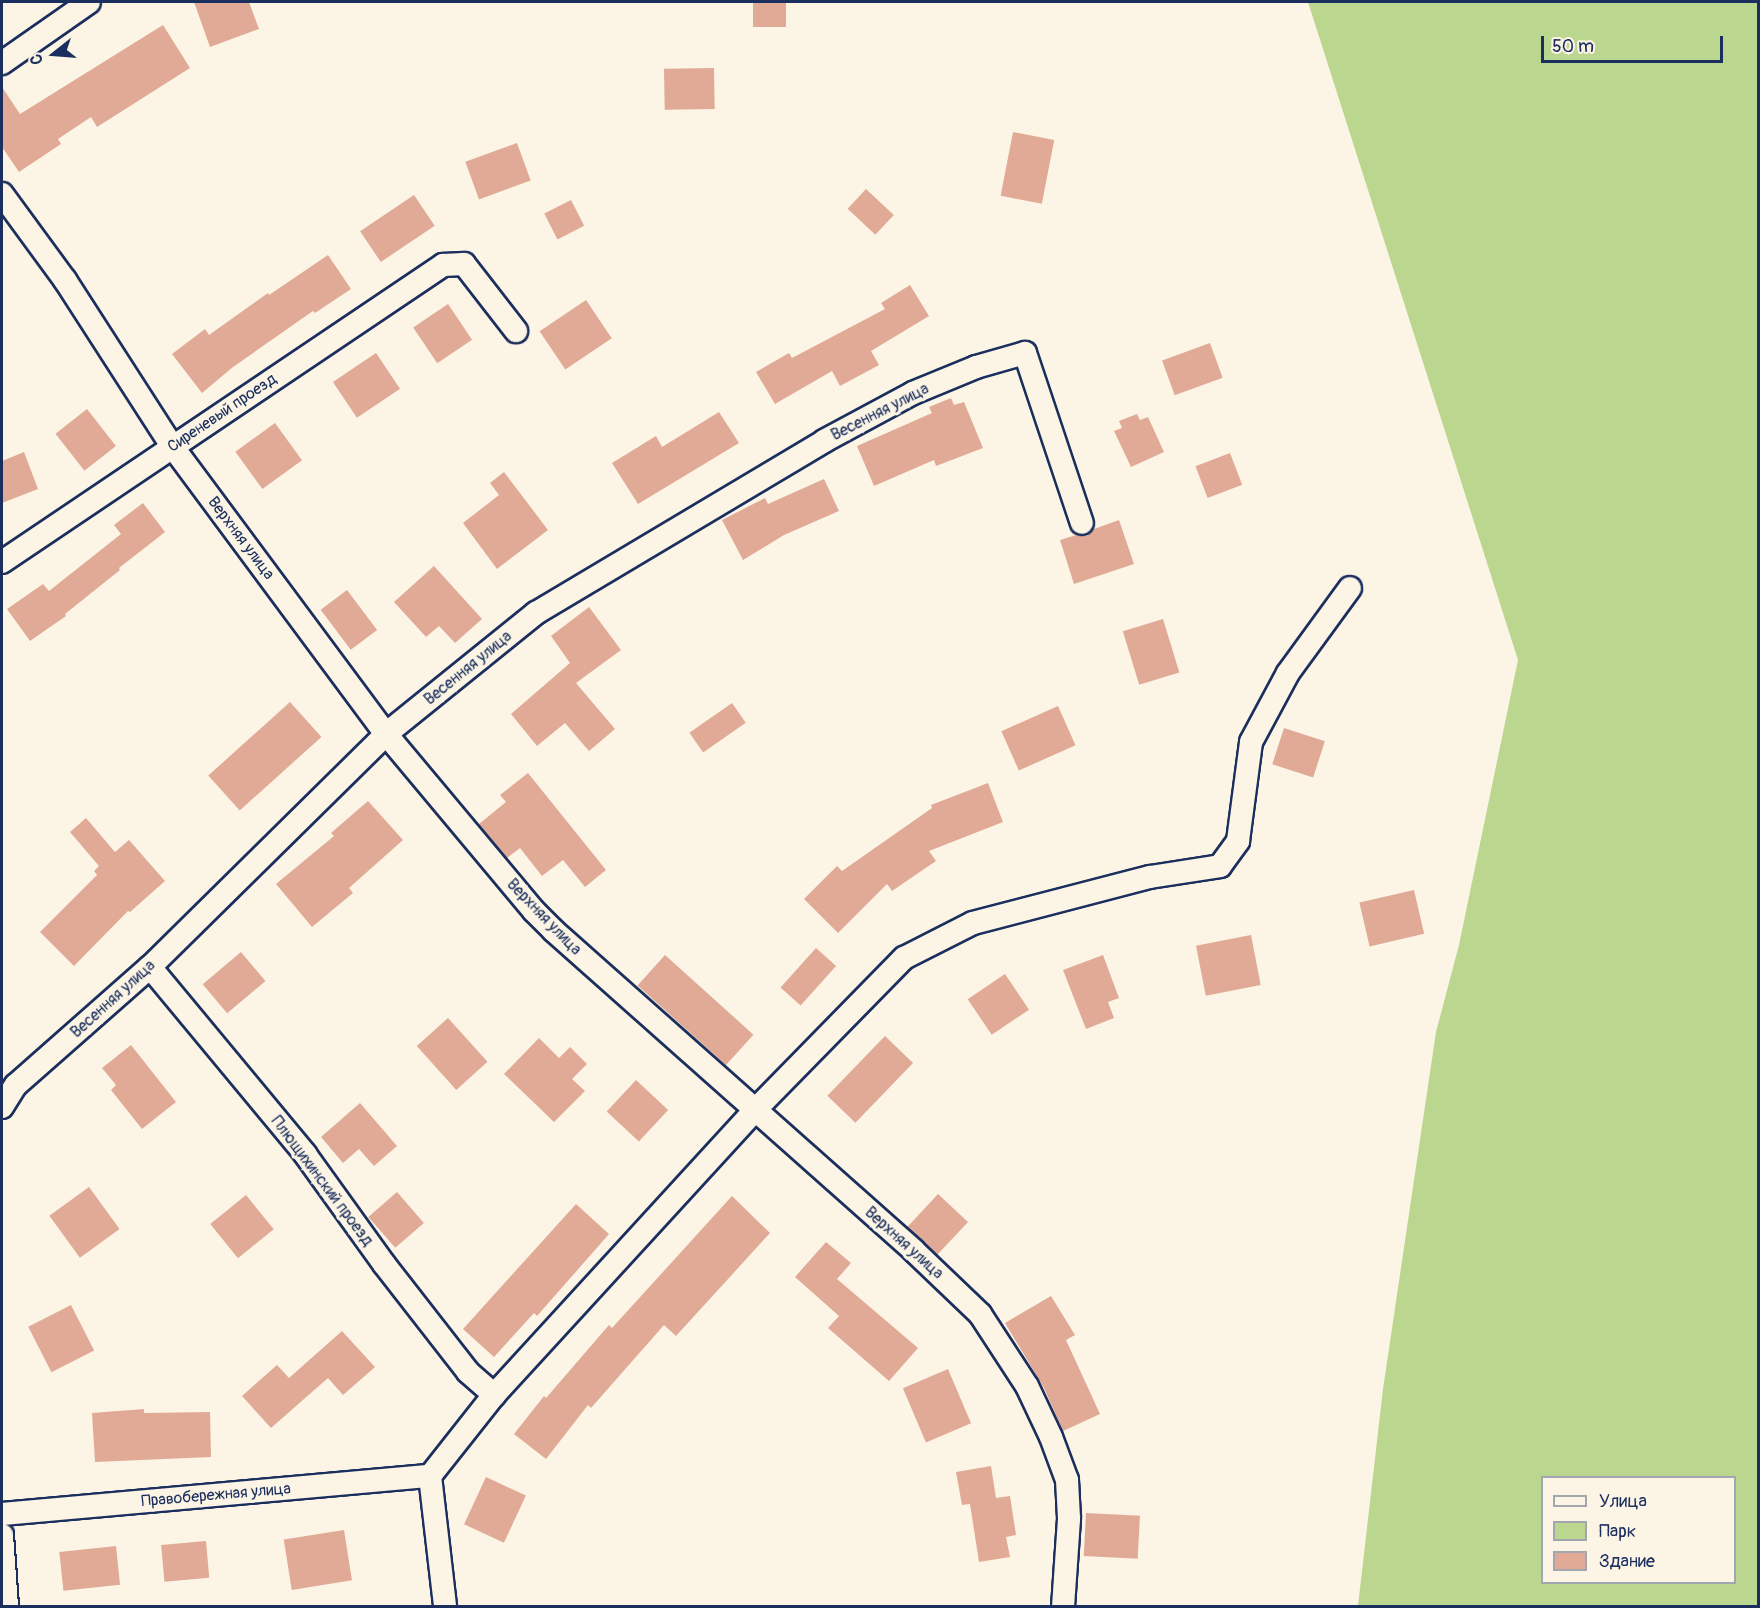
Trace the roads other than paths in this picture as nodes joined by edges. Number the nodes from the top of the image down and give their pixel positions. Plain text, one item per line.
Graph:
1 (88, 2) edge
2 (2, 63) edge
3 (2, 194) edge
4 (516, 331) dead end
5 (172, 446) junction
6 (1082, 523) dead end
7 (2, 562) edge
8 (1350, 588) dead end
9 (386, 734) junction
10 (150, 966) junction
11 (2, 1107) edge
12 (755, 1110) junction
13 (494, 1395) junction
14 (430, 1476) junction
15 (2, 1514) edge
16 (2, 1535) edge
17 (7, 1606) edge
18 (445, 1606) edge
19 (1063, 1606) edge

1 - 2 street
3 - 5 street, Верхняя улица
4 - 5 street, Сиреневый проезд
5 - 7 street, Сиреневый проезд
5 - 9 street, Верхняя улица
6 - 9 street, Весенняя улица
8 - 12 street
9 - 10 street, Весенняя улица
9 - 12 street, Верхняя улица
10 - 11 street, Весенняя улица
10 - 13 street, Плющихинский проезд
12 - 13 street
12 - 19 street, Верхняя улица
13 - 14 street
14 - 15 street, Правобережная улица
14 - 18 street
16 - 17 street

